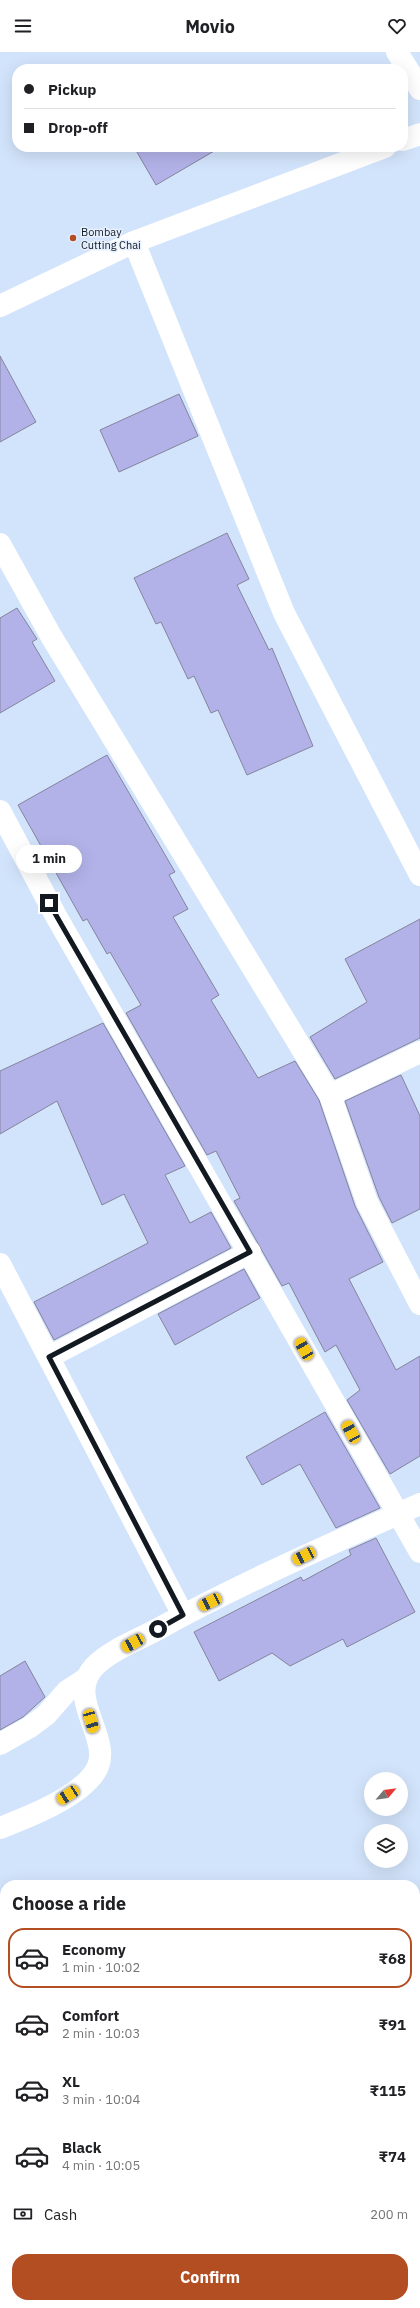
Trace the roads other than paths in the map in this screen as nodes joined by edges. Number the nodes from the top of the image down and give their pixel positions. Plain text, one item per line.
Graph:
1 (397, 52) edge
2 (405, 64) edge
3 (408, 69) edge
4 (420, 88) edge
5 (420, 134) edge
6 (408, 138) edge
7 (372, 152) edge
8 (134, 242) junction
9 (0, 306) edge
10 (0, 544) edge
11 (0, 811) edge
12 (420, 875) edge
13 (420, 1052) edge
14 (330, 1095) junction
15 (250, 1252) junction
16 (0, 1264) edge
17 (420, 1304) edge
18 (49, 1357) junction
19 (420, 1504) edge
20 (398, 1514) junction
21 (420, 1552) edge
22 (183, 1615) junction
23 (84, 1680) junction
24 (0, 1744) edge
25 (0, 1828) edge

1 - 2 street
3 - 4 street
5 - 6 street
7 - 8 street
8 - 9 street
8 - 12 street
10 - 14 street
11 - 15 street
13 - 14 street
14 - 17 street
15 - 18 street
15 - 20 street
16 - 18 street
18 - 22 street
19 - 20 street
20 - 21 street
20 - 22 street
22 - 23 street
23 - 24 street
23 - 25 street

